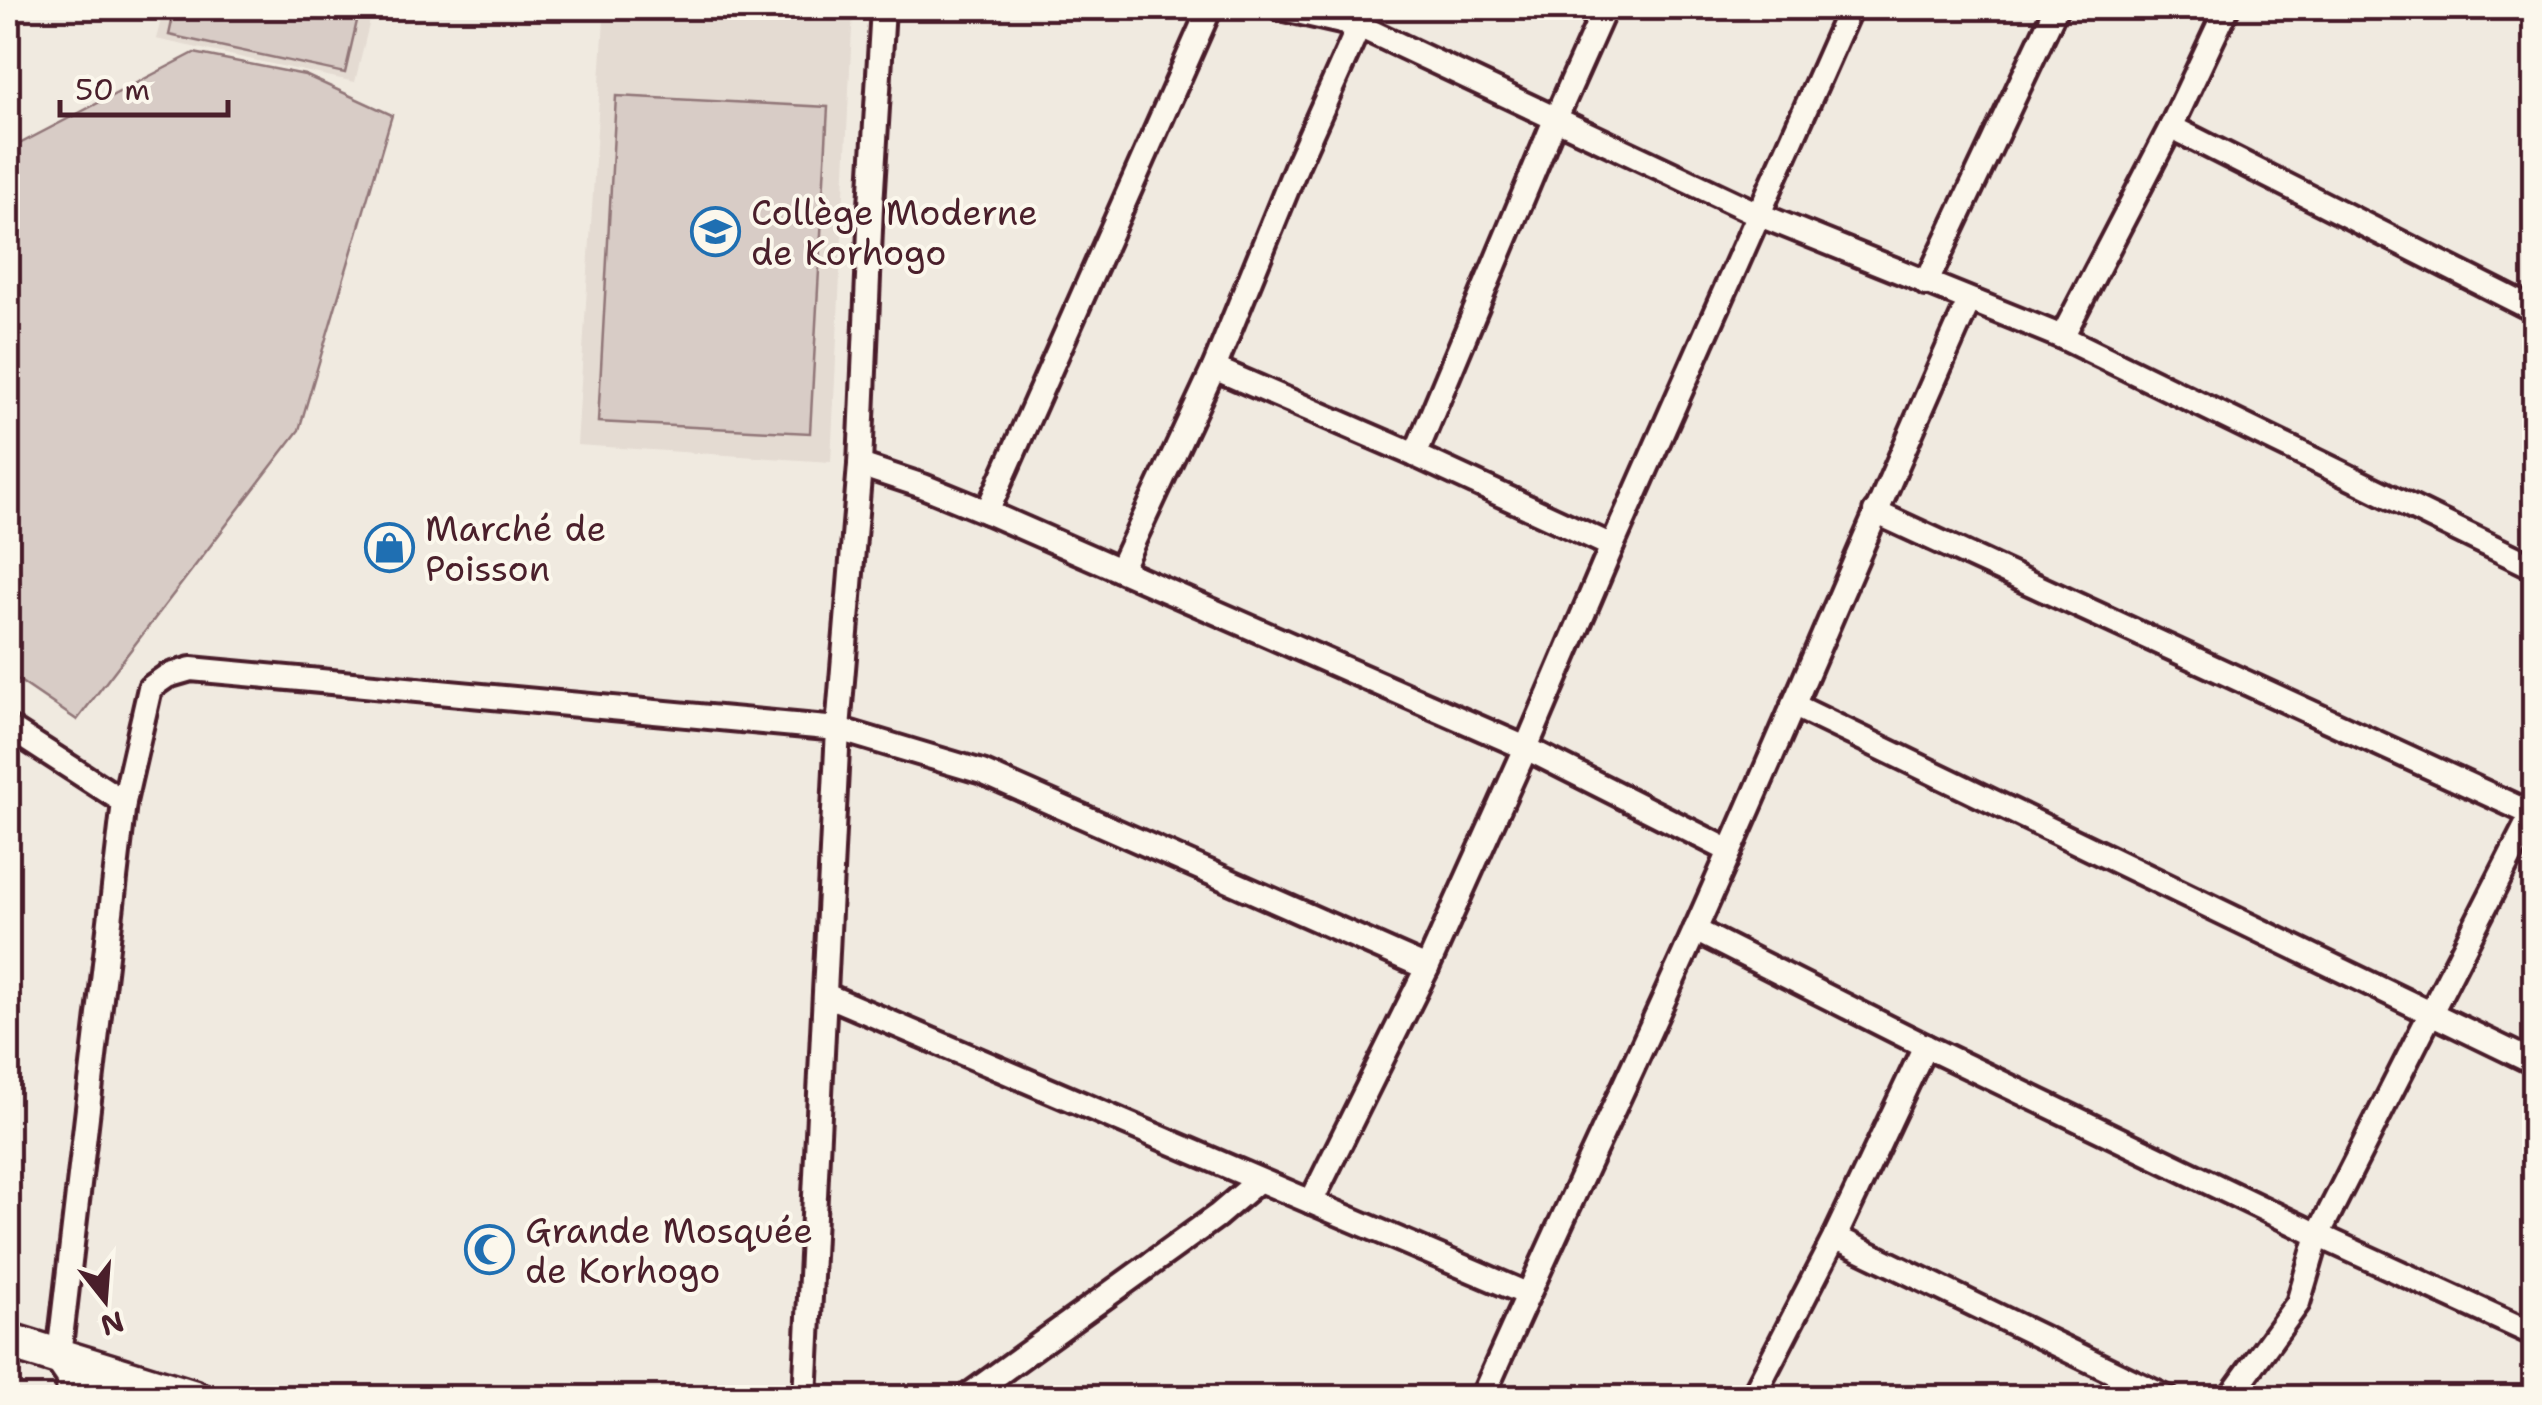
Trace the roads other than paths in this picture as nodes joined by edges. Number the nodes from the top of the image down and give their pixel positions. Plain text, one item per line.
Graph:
1 (883, 8) edge
2 (1210, 8) edge
3 (1280, 8) edge
4 (1606, 8) edge
5 (1850, 8) edge
6 (2056, 8) edge
7 (2227, 8) edge
8 (1363, 17) edge
9 (1555, 120) junction
10 (2171, 127) junction
11 (1760, 216) junction
12 (1926, 284) junction
13 (1968, 301) junction
14 (2534, 310) edge
15 (2062, 337) junction
16 (1214, 368) junction
17 (1415, 456) junction
18 (860, 465) junction
19 (987, 512) junction
20 (1874, 512) junction
21 (1612, 546) junction
22 (2534, 567) edge
23 (1120, 570) junction
24 (1793, 705) junction
25 (8, 727) edge
26 (838, 729) junction
27 (1526, 748) junction
28 (124, 802) junction
29 (2534, 813) edge
30 (1730, 851) junction
31 (1695, 930) junction
32 (1427, 968) junction
33 (826, 996) junction
34 (2431, 1014) junction
35 (1925, 1046) junction
36 (2534, 1063) edge
37 (1258, 1181) junction
38 (1311, 1202) junction
39 (2318, 1234) junction
40 (1835, 1237) junction
41 (1527, 1294) junction
42 (2534, 1334) edge
43 (8, 1341) edge
44 (8, 1359) edge
45 (69, 1376) edge
46 (135, 1398) edge
47 (193, 1398) edge
48 (805, 1398) edge
49 (966, 1398) edge
50 (1482, 1398) edge
51 (1752, 1398) edge
52 (2167, 1398) edge
53 (2229, 1398) edge

1 - 18 street
2 - 19 street
3 - 8 street
4 - 9 street
5 - 11 street
6 - 12 street
7 - 10 street
8 - 9 street
8 - 16 street
9 - 11 street
9 - 17 street
10 - 14 street
10 - 15 street
11 - 12 street
11 - 21 street
12 - 13 street
13 - 15 street
13 - 20 street
15 - 22 street
16 - 17 street
16 - 23 street
17 - 21 street
18 - 19 street
18 - 26 street
19 - 23 street
20 - 24 street
20 - 29 street
21 - 27 street
23 - 27 street
24 - 30 street
24 - 34 street
25 - 28 street
26 - 28 street
26 - 32 street
26 - 33 street
27 - 30 street
27 - 32 street
28 - 45 street
29 - 34 street
30 - 31 street
31 - 35 street
31 - 41 street
32 - 38 street
33 - 37 street
33 - 48 street
34 - 36 street
34 - 39 street
35 - 39 street
35 - 40 street
37 - 38 street
37 - 49 street
38 - 41 street
39 - 42 street
39 - 53 street
40 - 51 street
40 - 52 street
41 - 50 street
43 - 45 main road
44 - 45 main road
45 - 46 main road
45 - 47 main road

